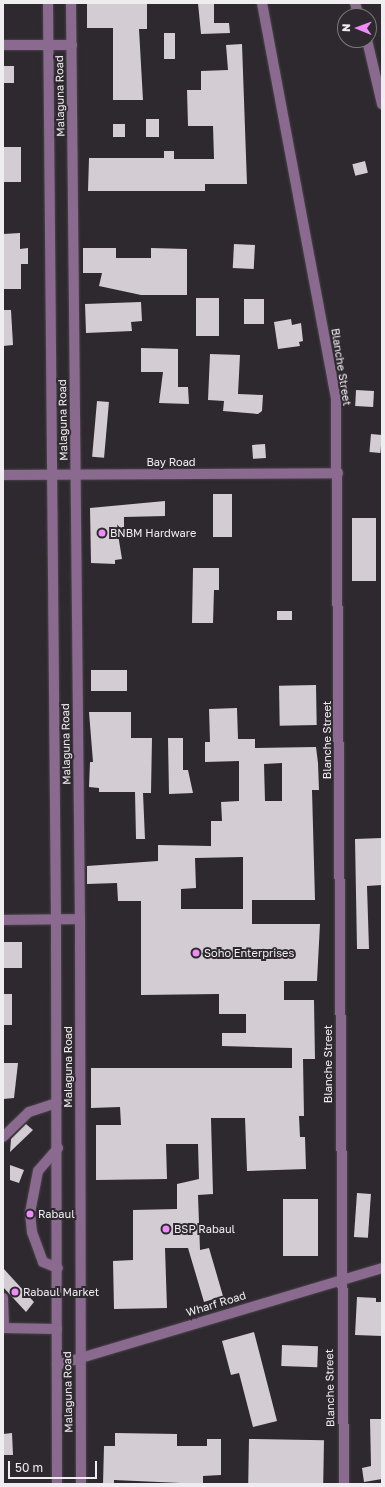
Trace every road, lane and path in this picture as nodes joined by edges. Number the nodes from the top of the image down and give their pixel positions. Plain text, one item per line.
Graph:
1 (48, 3) edge
2 (71, 3) edge
3 (262, 3) edge
4 (3, 44) edge
5 (48, 45) junction
6 (72, 45) junction
7 (368, 48) edge
8 (382, 104) edge
9 (338, 473) junction
10 (51, 474) junction
11 (76, 474) junction
12 (3, 475) edge
13 (80, 919) junction
14 (3, 920) edge
15 (56, 920) junction
16 (57, 1103) junction
17 (3, 1137) edge
18 (58, 1148) junction
19 (58, 1268) junction
20 (382, 1268) edge
21 (341, 1279) junction
22 (3, 1298) edge
23 (3, 1328) edge
24 (57, 1329) junction
25 (80, 1358) junction
26 (57, 1366) junction
27 (57, 1484) edge
28 (81, 1484) edge
29 (344, 1484) edge

1 - 5 street, Malaguna Road
2 - 6 street, Malaguna Road
3 - 9 street, Blanche Street
4 - 5 street
5 - 6 street
5 - 10 street, Malaguna Road
6 - 11 street, Malaguna Road
7 - 8 street
9 - 11 street, Bay Road
9 - 21 street, Blanche Street
10 - 11 street, Bay Road
10 - 12 street, Bay Road
10 - 15 street, Malaguna Road
11 - 13 street, Malaguna Road
13 - 15 street
13 - 25 street, Malaguna Road
14 - 15 street
15 - 16 street, Malaguna Road
16 - 17 street
16 - 18 street, Malaguna Road
18 - 19 street, Malaguna Road
18 - 19 street
19 - 24 street, Malaguna Road
20 - 21 street, Wharf Road
21 - 25 street, Wharf Road
21 - 29 street, Blanche Street
22 - 23 street
23 - 24 street
24 - 26 street, Malaguna Road
25 - 26 street, Wharf Road
25 - 28 street, Malaguna Road
26 - 27 street, Malaguna Road

